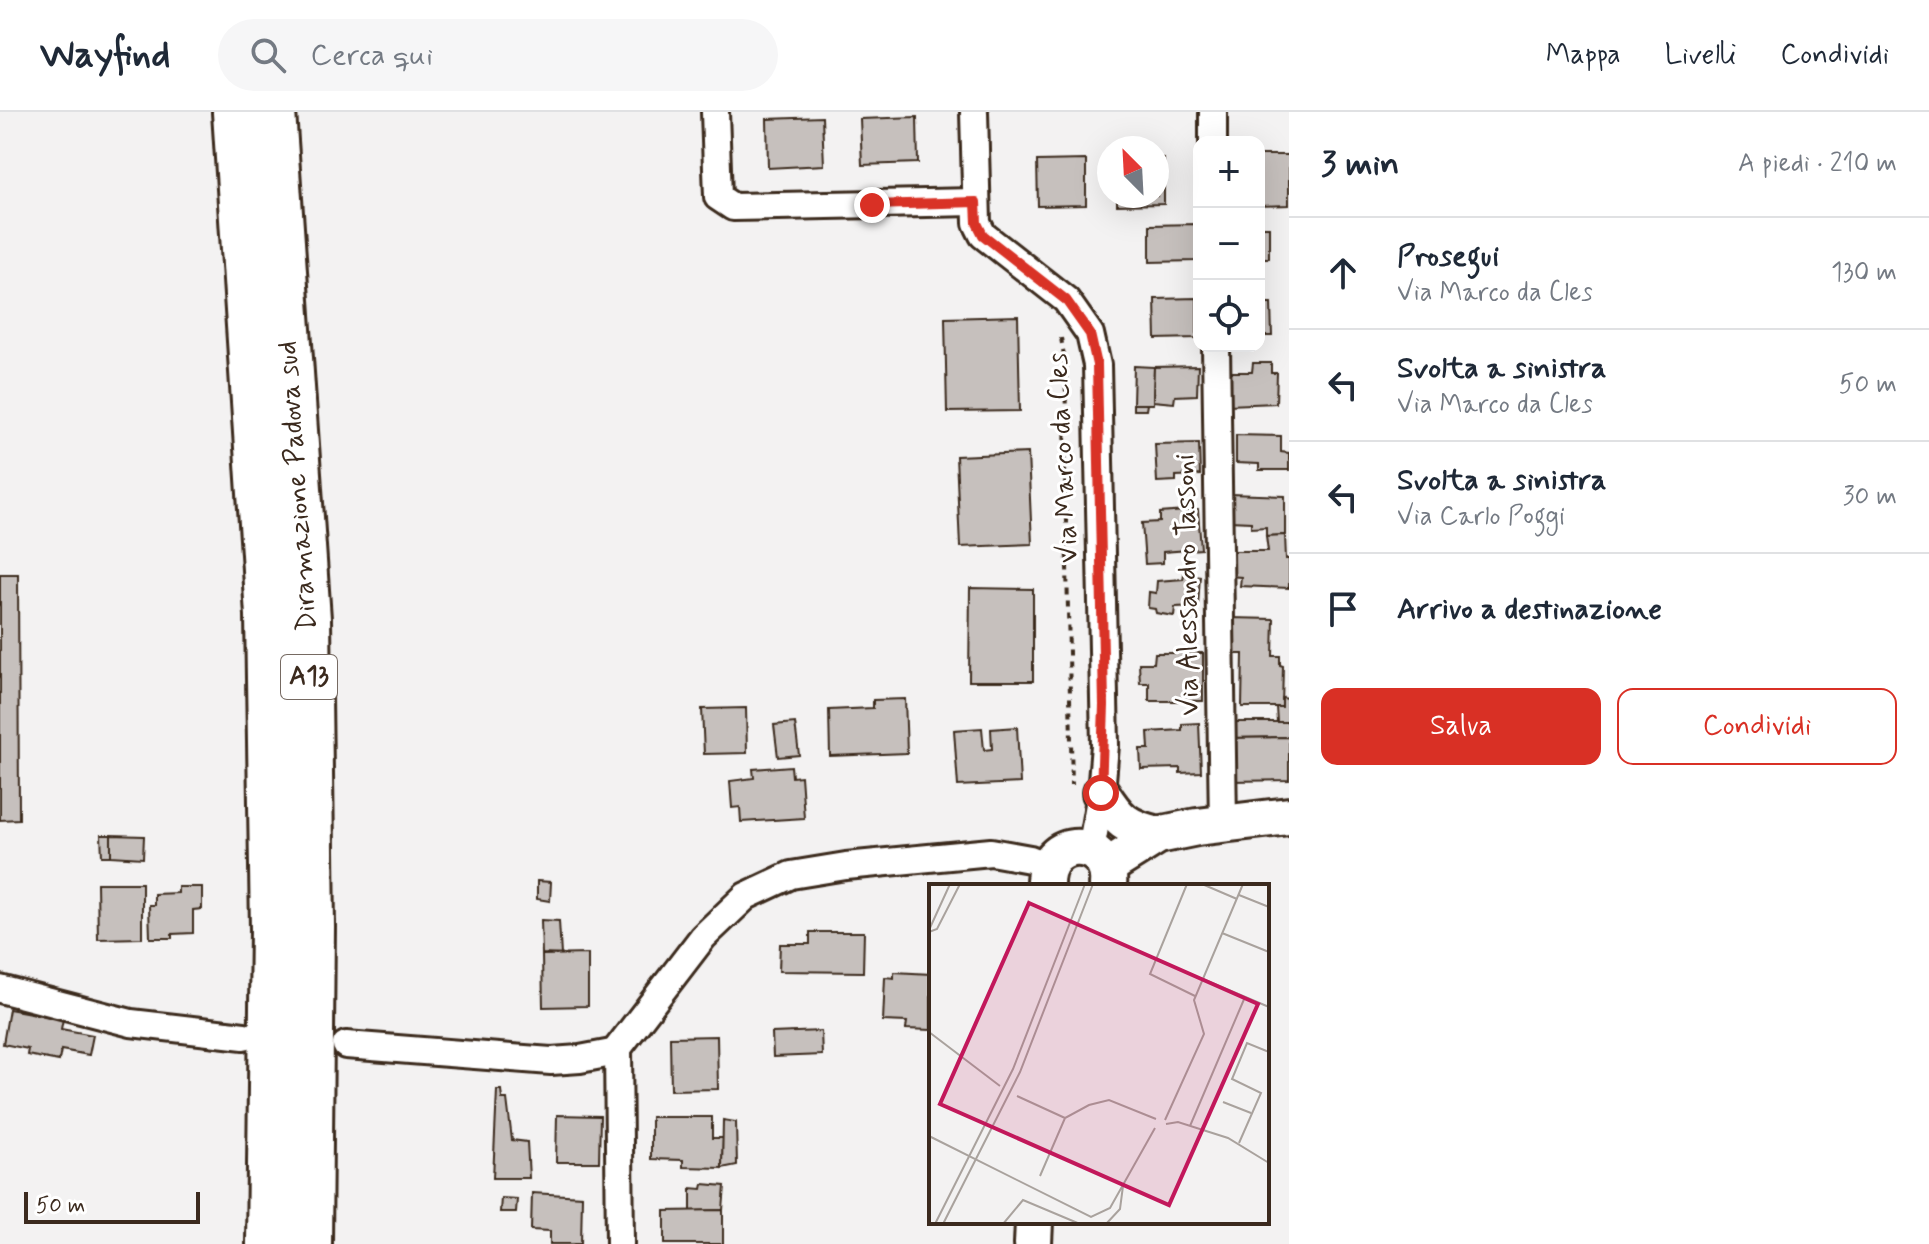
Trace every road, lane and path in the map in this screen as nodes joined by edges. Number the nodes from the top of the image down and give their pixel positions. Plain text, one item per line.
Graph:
1 (235, 112) edge
2 (273, 112) edge
3 (715, 112) edge
4 (974, 112) edge
5 (1213, 112) edge
6 (1213, 136) edge
7 (976, 202) junction
8 (1058, 331) dead end
9 (1216, 352) edge
10 (1086, 794) junction
11 (1289, 816) edge
12 (1223, 824) junction
13 (1158, 835) junction
14 (1102, 868) edge
15 (1046, 876) edge
16 (0, 989) edge
17 (244, 1036) dead end
18 (346, 1045) dead end
19 (617, 1052) junction
20 (1034, 1224) edge
21 (269, 1244) edge
22 (309, 1244) edge
23 (620, 1244) edge
24 (1033, 1244) edge

1 - 21 highway, Diramazione Padova sud / A13
2 - 22 highway, Diramazione Padova sud / A13
3 - 7 street
4 - 7 street, Via Marco da Cles
5 - 6 street
7 - 10 street, Via Marco da Cles
8 - 10 path
9 - 12 street, Via Alessandro Tassoni
10 - 13 street
10 - 14 street, Via Marco da Cles
11 - 12 street
12 - 13 street
13 - 14 street
14 - 15 street
15 - 19 street
16 - 17 street
18 - 19 street
19 - 23 street
20 - 24 street

